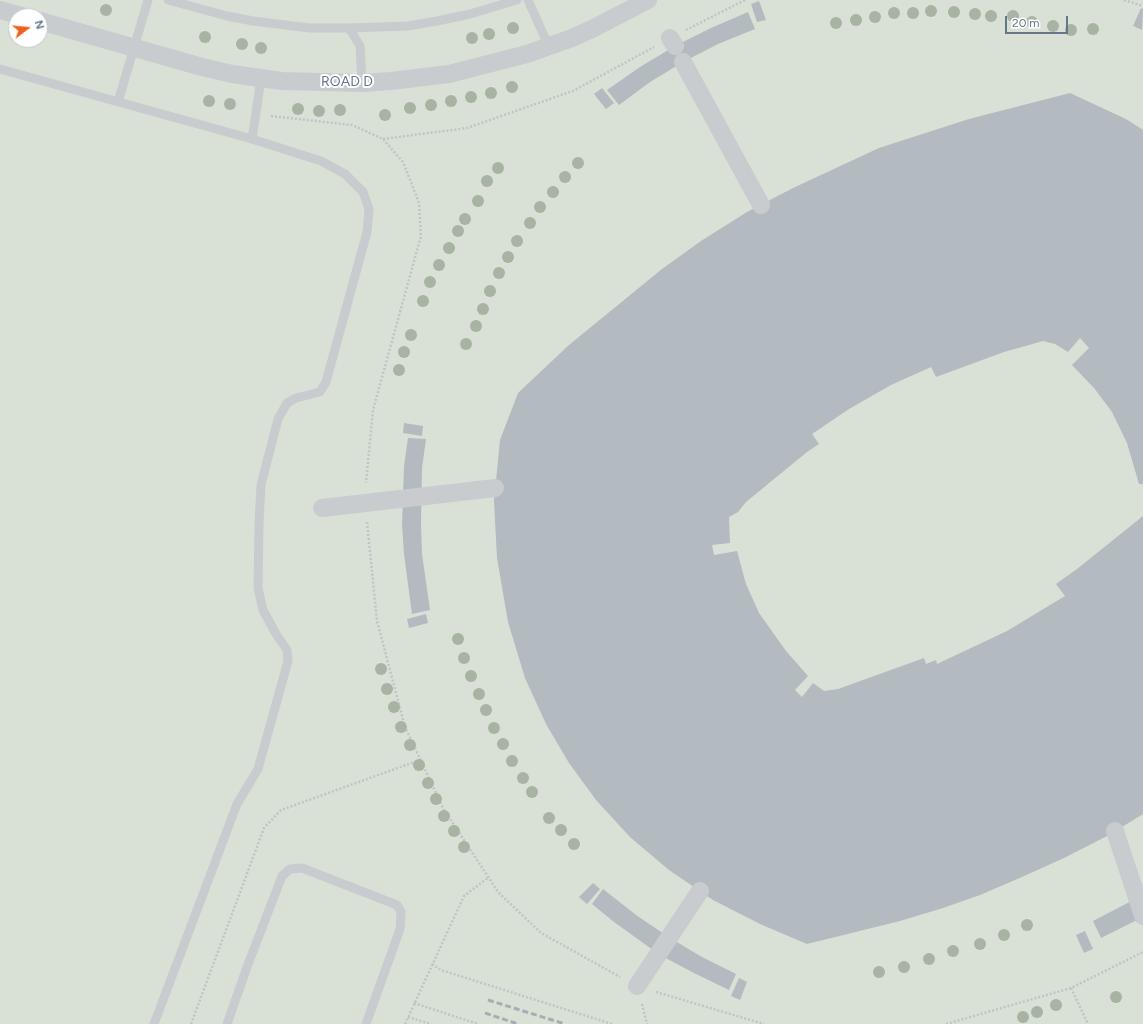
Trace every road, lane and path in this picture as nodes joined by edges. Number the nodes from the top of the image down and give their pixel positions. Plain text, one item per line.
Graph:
1 (148, 0) edge
2 (168, 0) edge
3 (517, 0) edge
4 (528, 0) edge
5 (648, 0) edge
6 (745, 0) edge
7 (1124, 0) edge
8 (1143, 6) edge
9 (48, 23) edge
10 (349, 28) junction
11 (549, 47) junction
12 (134, 48) junction
13 (683, 62) dead end
14 (0, 69) edge
15 (261, 79) junction
16 (362, 83) junction
17 (118, 102) junction
18 (271, 116) dead end
19 (252, 139) junction
20 (382, 139) junction
21 (761, 205) dead end
22 (495, 488) dead end
23 (365, 503) junction
24 (322, 508) dead end
25 (420, 760) junction
26 (1115, 831) dead end
27 (489, 877) junction
28 (700, 892) dead end
29 (1143, 916) edge
30 (1143, 952) edge
31 (432, 964) junction
32 (637, 986) junction
33 (1071, 988) junction
34 (414, 1003) junction
35 (408, 1017) junction
36 (154, 1024) edge
37 (191, 1024) edge
38 (227, 1024) edge
39 (366, 1024) edge
40 (405, 1024) edge
41 (431, 1024) edge
42 (478, 1024) edge
43 (612, 1024) edge
44 (764, 1024) edge
45 (946, 1024) edge
46 (1088, 1024) edge

1 - 12 lane
2 - 10 lane
3 - 10 lane
4 - 11 lane
5 - 11 street, ROAD D
6 - 20 path
7 - 8 path
9 - 12 street, ROAD D
10 - 16 lane
11 - 16 street, ROAD D
12 - 15 street, ROAD D
12 - 17 lane
13 - 21 street
14 - 17 lane
15 - 16 street, ROAD D
15 - 19 lane
17 - 19 lane
18 - 20 path
19 - 36 lane
20 - 23 path
22 - 23 street
23 - 24 street
23 - 25 path
25 - 27 path
25 - 37 path
26 - 29 street
27 - 31 path
27 - 32 path
28 - 32 street
30 - 33 path
31 - 34 path
31 - 43 path
32 - 44 path
33 - 45 path
33 - 46 path
34 - 35 path
34 - 42 path
35 - 40 path
35 - 41 path
38 - 39 lane

